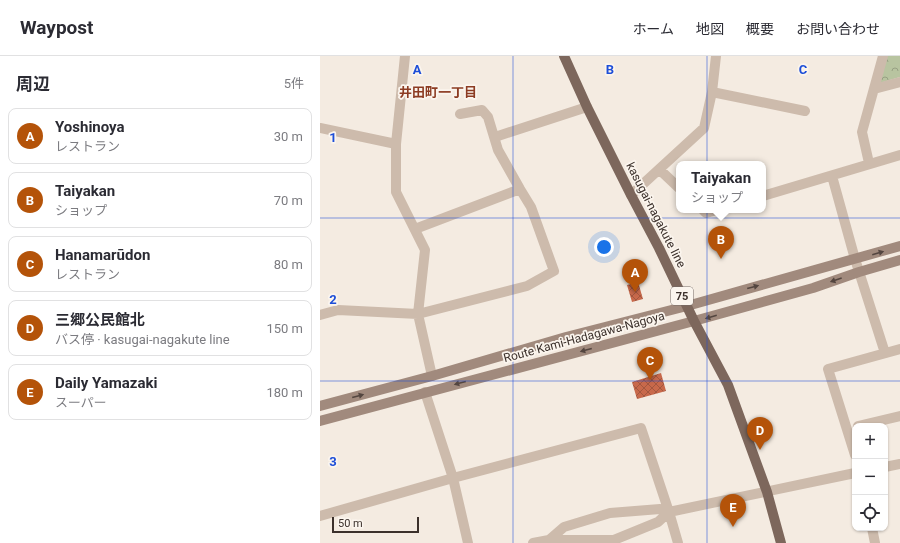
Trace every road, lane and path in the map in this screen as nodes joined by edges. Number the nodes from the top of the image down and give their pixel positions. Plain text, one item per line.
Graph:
1 (405, 56) edge
2 (564, 56) edge
3 (716, 56) edge
4 (883, 56) edge
5 (900, 82) edge
6 (874, 90) junction
7 (712, 92) junction
8 (587, 107) junction
9 (805, 111) dead end
10 (460, 114) dead end
11 (320, 128) edge
12 (495, 137) junction
13 (396, 144) junction
14 (900, 155) edge
15 (869, 163) junction
16 (660, 170) junction
17 (832, 176) junction
18 (676, 185) edge
19 (520, 189) junction
20 (766, 195) edge
21 (631, 196) junction
22 (415, 229) junction
23 (900, 246) edge
24 (855, 259) junction
25 (900, 260) edge
26 (859, 272) junction
27 (687, 306) junction
28 (418, 314) junction
29 (320, 315) edge
30 (694, 322) junction
31 (900, 349) edge
32 (885, 353) junction
33 (432, 376) junction
34 (425, 392) junction
35 (320, 406) edge
36 (900, 416) edge
37 (320, 421) edge
38 (871, 423) edge
39 (851, 428) edge
40 (900, 464) edge
41 (888, 466) edge
42 (852, 474) edge
43 (453, 478) junction
44 (767, 492) junction
45 (669, 512) junction
46 (320, 516) edge
47 (873, 531) edge
48 (548, 540) junction
49 (468, 543) edge
50 (533, 543) edge
51 (678, 543) edge
52 (781, 543) edge
53 (875, 543) edge

1 - 13 street
2 - 8 main road, kasugai-nagakute line / 75
3 - 7 street
4 - 6 street
5 - 6 street
6 - 15 street
7 - 9 street
7 - 16 street
8 - 12 street
8 - 21 main road, kasugai-nagakute line / 75
10 - 12 street
11 - 13 street
12 - 19 street
13 - 22 street
14 - 15 street
15 - 17 street
16 - 18 street
16 - 21 street
17 - 20 street
17 - 24 street
19 - 22 street
19 - 28 street
21 - 27 main road, kasugai-nagakute line / 75
22 - 28 street
24 -> 23 main road, Route Kami-Hadagawa-Nagoya
24 - 26 street
27 -> 24 main road, Route Kami-Hadagawa-Nagoya
25 - 26 main road, Route Kami-Hadagawa-Nagoya
26 -> 30 main road, Route Kami-Hadagawa-Nagoya
26 - 32 street
27 - 30 main road, kasugai-nagakute line / 75
27 - 33 main road, Route Kami-Hadagawa-Nagoya
28 - 29 street
28 - 33 street
30 -> 34 main road, Route Kami-Hadagawa-Nagoya
30 - 44 main road, kasugai-nagakute line / 75
31 - 32 street
32 - 39 street
35 -> 33 main road, Route Kami-Hadagawa-Nagoya
34 - 37 main road, Route Kami-Hadagawa-Nagoya
34 - 43 street
36 - 38 street
40 - 41 street
42 - 44 street
43 - 45 street
43 - 46 street
43 - 49 street
44 - 45 street
44 - 52 main road, kasugai-nagakute line / 75
45 - 48 street
45 - 48 street
45 - 51 street
47 - 53 street
48 - 50 street

